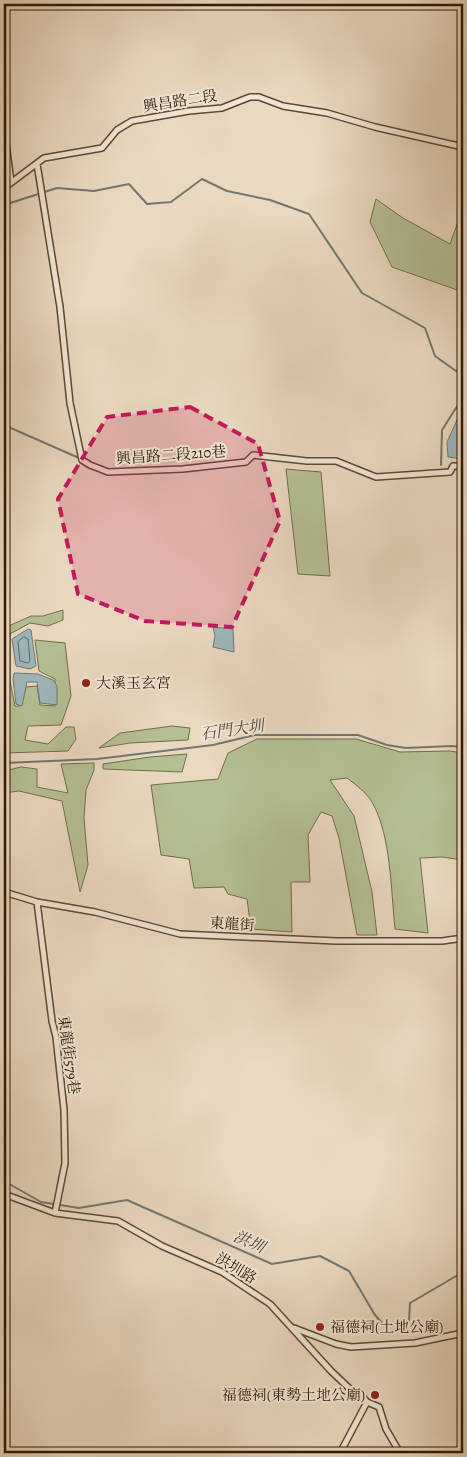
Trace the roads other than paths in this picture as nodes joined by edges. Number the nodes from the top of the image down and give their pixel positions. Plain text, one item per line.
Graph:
1 (4, 128) edge
2 (463, 147) edge
3 (37, 164) junction
4 (11, 182) junction
5 (4, 188) edge
6 (463, 466) edge
7 (4, 892) edge
8 (36, 902) junction
9 (463, 938) edge
10 (4, 1194) edge
11 (56, 1213) junction
12 (294, 1328) junction
13 (463, 1333) edge
14 (367, 1402) junction
15 (340, 1453) edge
16 (400, 1453) edge

1 - 4 street
2 - 3 street, 興昌路二段
3 - 4 street, 興昌路二段
3 - 6 street, 興昌路二段210巷
4 - 5 street, 興昌路二段
7 - 8 street, 東龍街
8 - 9 street, 東龍街
8 - 11 street, 東龍街579巷
10 - 11 street, 洪圳路
11 - 12 street, 洪圳路
12 - 13 street
12 - 14 street, 洪圳路
14 - 15 street
14 - 16 street, 洪圳路

